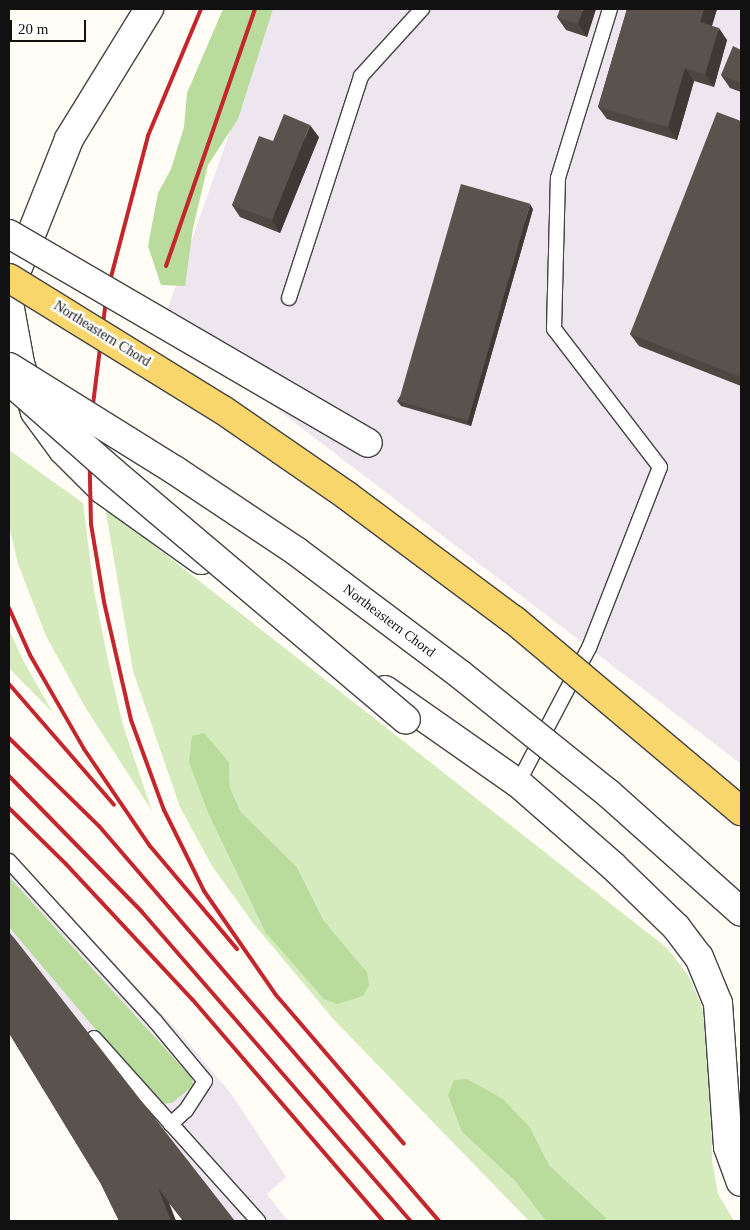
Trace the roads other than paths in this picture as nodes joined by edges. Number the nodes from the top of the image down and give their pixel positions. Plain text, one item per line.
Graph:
1 (149, 9) edge
2 (422, 9) edge
3 (610, 9) edge
4 (9, 234) edge
5 (9, 278) edge
6 (9, 290) edge
7 (289, 298) dead end
8 (9, 303) edge
9 (9, 367) edge
10 (9, 380) edge
11 (368, 443) dead end
12 (406, 720) dead end
13 (518, 783) junction
14 (741, 811) edge
15 (9, 861) edge
16 (741, 912) edge
17 (94, 1038) edge
18 (170, 1124) junction
19 (741, 1182) edge
20 (258, 1221) edge

1 - 6 street
2 - 7 lane
3 - 13 lane
4 - 11 street, bridge
5 - 14 main road, Northeastern Chord, bridge
8 - 13 street
9 - 16 street, Northeastern Chord, bridge
10 - 12 street, bridge
13 - 19 street
15 - 18 lane
17 - 18 lane
18 - 20 lane

